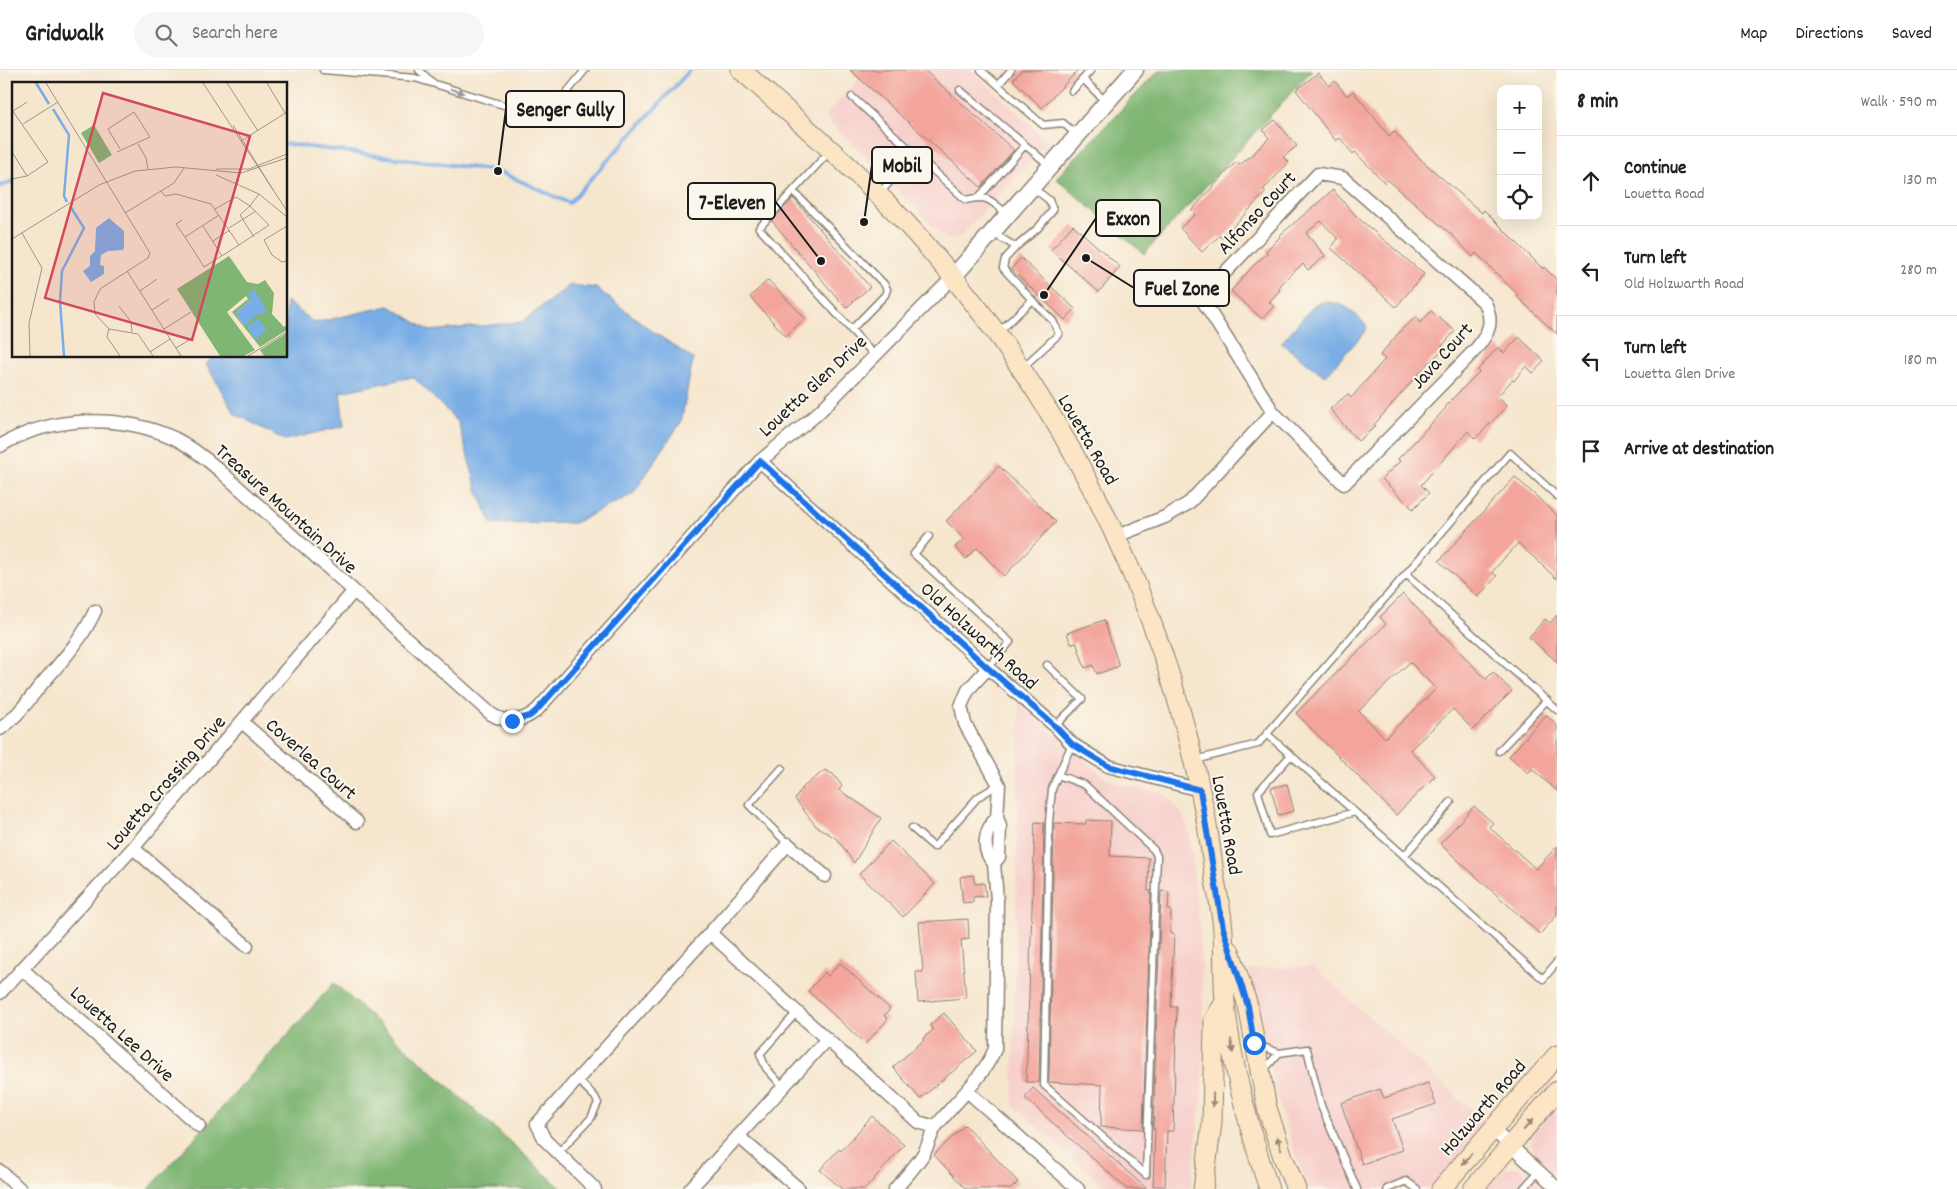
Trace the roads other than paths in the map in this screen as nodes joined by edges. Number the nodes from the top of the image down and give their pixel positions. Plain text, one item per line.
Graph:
1 (323, 70) edge
2 (419, 70) edge
3 (585, 70) edge
4 (741, 70) edge
5 (981, 70) edge
6 (1011, 70) edge
7 (1091, 70) edge
8 (1135, 70) edge
9 (1083, 79) junction
10 (435, 85) junction
11 (998, 85) junction
12 (960, 90) dead end
13 (1072, 91) dead end
14 (852, 96) dead end
15 (1107, 103) junction
16 (1078, 135) junction
17 (1025, 145) junction
18 (830, 151) junction
19 (915, 154) junction
20 (1050, 166) junction
21 (1318, 174) joint
22 (1032, 188) junction
23 (793, 191) junction
24 (878, 196) junction
25 (979, 197) junction
26 (1008, 214) junction
27 (992, 232) junction
28 (1016, 247) junction
29 (953, 277) junction
30 (1170, 284) dead end
31 (1201, 298) junction
32 (1032, 300) junction
33 (851, 330) junction
34 (996, 335) junction
35 (875, 356) junction
36 (1021, 369) junction
37 (1273, 412) junction
38 (0, 446) edge
39 (760, 461) junction
40 (1557, 496) edge
41 (929, 536) dead end
42 (1117, 536) junction
43 (1406, 574) junction
44 (354, 592) junction
45 (95, 611) dead end
46 (1047, 666) dead end
47 (988, 668) junction
48 (1547, 700) junction
49 (1557, 710) edge
50 (512, 721) joint
51 (242, 722) junction
52 (1055, 726) junction
53 (0, 729) edge
54 (1266, 734) junction
55 (1072, 744) junction
56 (1498, 751) dead end
57 (1291, 755) junction
58 (1193, 760) junction
59 (782, 768) dead end
60 (1058, 775) junction
61 (999, 785) junction
62 (1200, 790) junction
63 (1451, 802) dead end
64 (1354, 812) junction
65 (358, 822) dead end
66 (912, 828) dead end
67 (788, 844) junction
68 (133, 848) junction
69 (1404, 856) junction
70 (826, 876) dead end
71 (1223, 928) junction
72 (710, 933) junction
73 (247, 946) dead end
74 (1557, 962) edge
75 (22, 969) junction
76 (0, 993) edge
77 (1225, 1002) junction
78 (797, 1012) junction
79 (827, 1039) junction
80 (1254, 1043) junction
81 (1279, 1053) junction
82 (1557, 1055) edge
83 (1260, 1073) junction
84 (578, 1080) junction
85 (783, 1087) junction
86 (967, 1091) junction
87 (1557, 1092) edge
88 (199, 1126) dead end
89 (935, 1127) junction
90 (1493, 1130) junction
91 (738, 1136) junction
92 (1510, 1146) junction
93 (558, 1153) junction
94 (0, 1171) edge
95 (1539, 1171) junction
96 (1557, 1188) edge
97 (20, 1189) edge
98 (595, 1189) edge
99 (690, 1189) edge
100 (799, 1189) edge
101 (895, 1189) edge
102 (1078, 1189) edge
103 (1203, 1189) edge
104 (1269, 1189) edge
105 (1296, 1189) edge
106 (1357, 1189) edge
107 (1387, 1189) edge
108 (1417, 1189) edge
109 (1441, 1189) edge
110 (1474, 1189) edge
111 (1523, 1189) edge

1 - 10 lane
2 - 10 lane
10 -> 3 lane
4 - 18 main road, Louetta Road
5 - 11 lane
6 - 11 lane
7 - 9 lane
8 - 15 street, Louetta Glen Drive
9 - 13 lane
9 - 15 lane
11 - 16 lane
12 - 17 lane
14 - 19 lane
15 - 16 street, Louetta Glen Drive
16 - 20 street, Louetta Glen Drive
17 - 20 lane
17 - 25 lane
18 - 23 lane
18 - 24 main road, Louetta Road
19 - 24 lane
19 - 25 lane
20 - 22 street, Louetta Glen Drive
21 - 31 street, Alfonso Court
21 - 37 street, Java Court
22 - 26 street, Louetta Glen Drive
22 - 28 lane
23 - 33 lane
23 - 33 lane
24 - 29 main road, Louetta Road
25 - 26 lane
26 - 27 street, Louetta Glen Drive
27 - 28 lane
27 - 29 street, Louetta Glen Drive
28 - 32 lane
29 - 34 main road, Louetta Road
29 - 35 street, Louetta Glen Drive
30 - 31 street
31 - 37 street
32 - 34 lane
32 - 36 lane
33 - 35 lane
34 - 36 main road, Louetta Road
35 - 39 street, Louetta Glen Drive
36 - 42 main road, Louetta Road
37 - 42 street
38 - 44 street, Treasure Mountain Drive
39 - 47 street, Old Holzwarth Road
39 - 50 street, Louetta Glen Drive
40 - 43 lane
41 - 47 lane
42 - 58 main road, Louetta Road
43 - 48 lane
43 - 54 lane
44 - 50 street, Treasure Mountain Drive
44 - 51 street, Louetta Crossing Drive
45 - 53 street
46 - 52 lane
47 - 52 street, Old Holzwarth Road
47 - 61 street
48 - 49 lane
48 - 56 lane
51 - 65 street, Coverlea Court
51 - 68 street, Louetta Crossing Drive
52 - 55 street, Old Holzwarth Road
54 - 57 lane
54 - 58 lane
55 - 60 lane
55 - 62 street, Old Holzwarth Road
57 - 64 lane
57 - 64 lane
58 - 62 main road, Louetta Road
59 - 67 lane
60 - 60 lane
61 - 66 lane
61 - 86 street
62 - 71 main road, Louetta Road
63 - 69 lane
64 - 69 lane
67 - 70 street
67 - 72 street
68 - 73 street
68 - 75 street, Louetta Crossing Drive
69 - 74 lane
71 - 77 main road, Louetta Road
71 - 80 main road, Louetta Road
72 - 78 street
72 - 84 street
75 - 76 street, Louetta Crossing Drive
75 - 88 street, Louetta Lee Drive
77 -> 103 main road
77 -> 104 main road, Louetta Road
78 - 79 street
78 - 85 lane
79 - 85 street
79 - 89 street
80 - 81 lane
80 - 83 main road, Louetta Road
81 - 83 lane
81 - 106 lane
82 - 90 main road, Holzwarth Road
105 -> 83 main road, Louetta Road
84 - 93 lane
84 - 93 street
85 - 91 street
86 - 89 street
86 - 102 street
92 -> 87 main road
89 - 101 street
90 - 92 street
90 -> 109 main road, Holzwarth Road
91 - 99 street
91 - 100 street
92 - 95 street
92 - 110 main road
93 - 98 street
94 - 97 street
95 - 96 street
95 - 111 lane
107 - 108 lane

